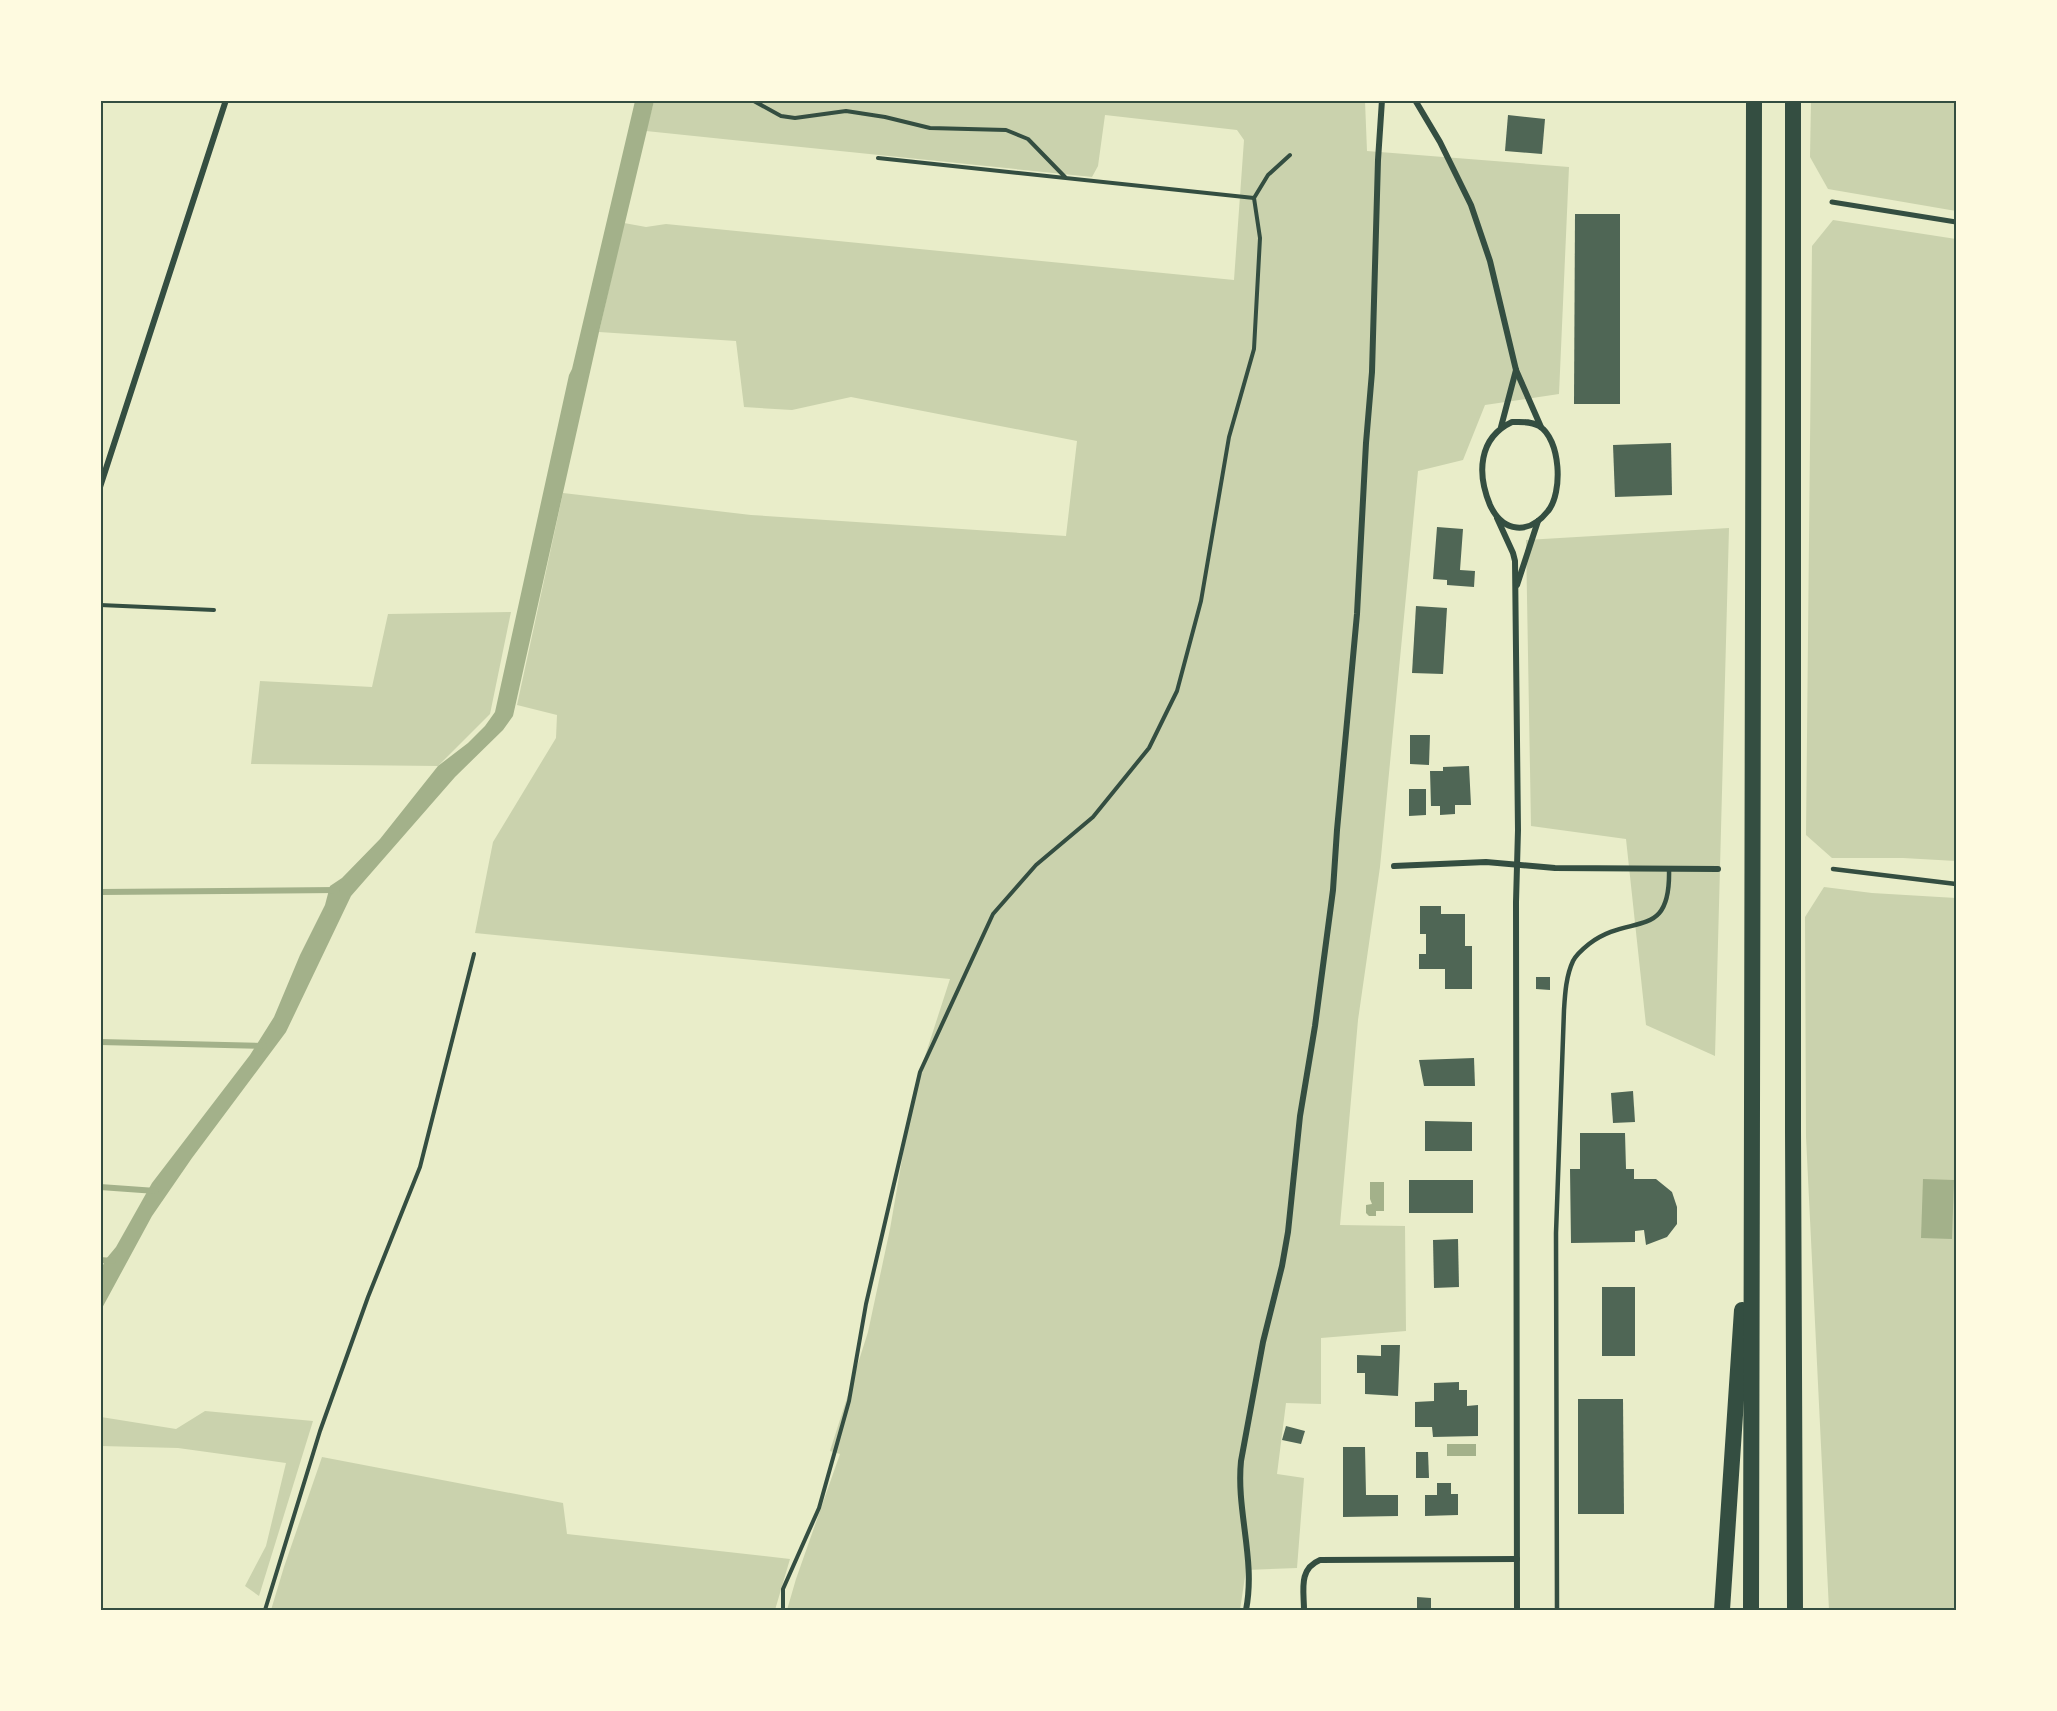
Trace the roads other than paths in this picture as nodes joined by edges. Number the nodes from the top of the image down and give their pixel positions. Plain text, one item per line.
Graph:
1 (226, 100) edge
2 (1382, 100) edge
3 (1415, 100) edge
4 (1754, 100) edge
5 (1793, 100) edge
6 (1832, 202) dead end
7 (1956, 222) edge
8 (1516, 370) junction
9 (1501, 427) junction
10 (1541, 427) junction
11 (100, 487) edge
12 (1497, 518) junction
13 (1538, 521) junction
14 (1515, 591) junction
15 (1517, 865) junction
16 (1394, 866) dead end
17 (1669, 869) junction
18 (1718, 869) dead end
19 (1833, 869) dead end
20 (1956, 884) edge
21 (1752, 1178) junction
22 (1517, 1559) junction
23 (1795, 1605) edge
24 (1246, 1611) edge
25 (1304, 1611) edge
26 (1517, 1611) edge
27 (1557, 1611) edge
28 (1722, 1611) edge
29 (1751, 1611) edge

1 - 11 street
2 - 24 street
3 - 8 street
4 - 21 highway
5 - 23 highway
6 - 7 street
8 - 9 street
8 - 10 street
9 - 10 street
9 - 12 street
10 - 13 street
12 - 13 street
12 - 14 street
13 - 14 street
14 - 15 street
15 - 16 street
15 - 17 street
15 - 22 street
17 - 18 street
17 - 27 lane
19 - 20 lane
21 - 28 highway
21 - 29 highway
22 - 25 street
22 - 26 street

